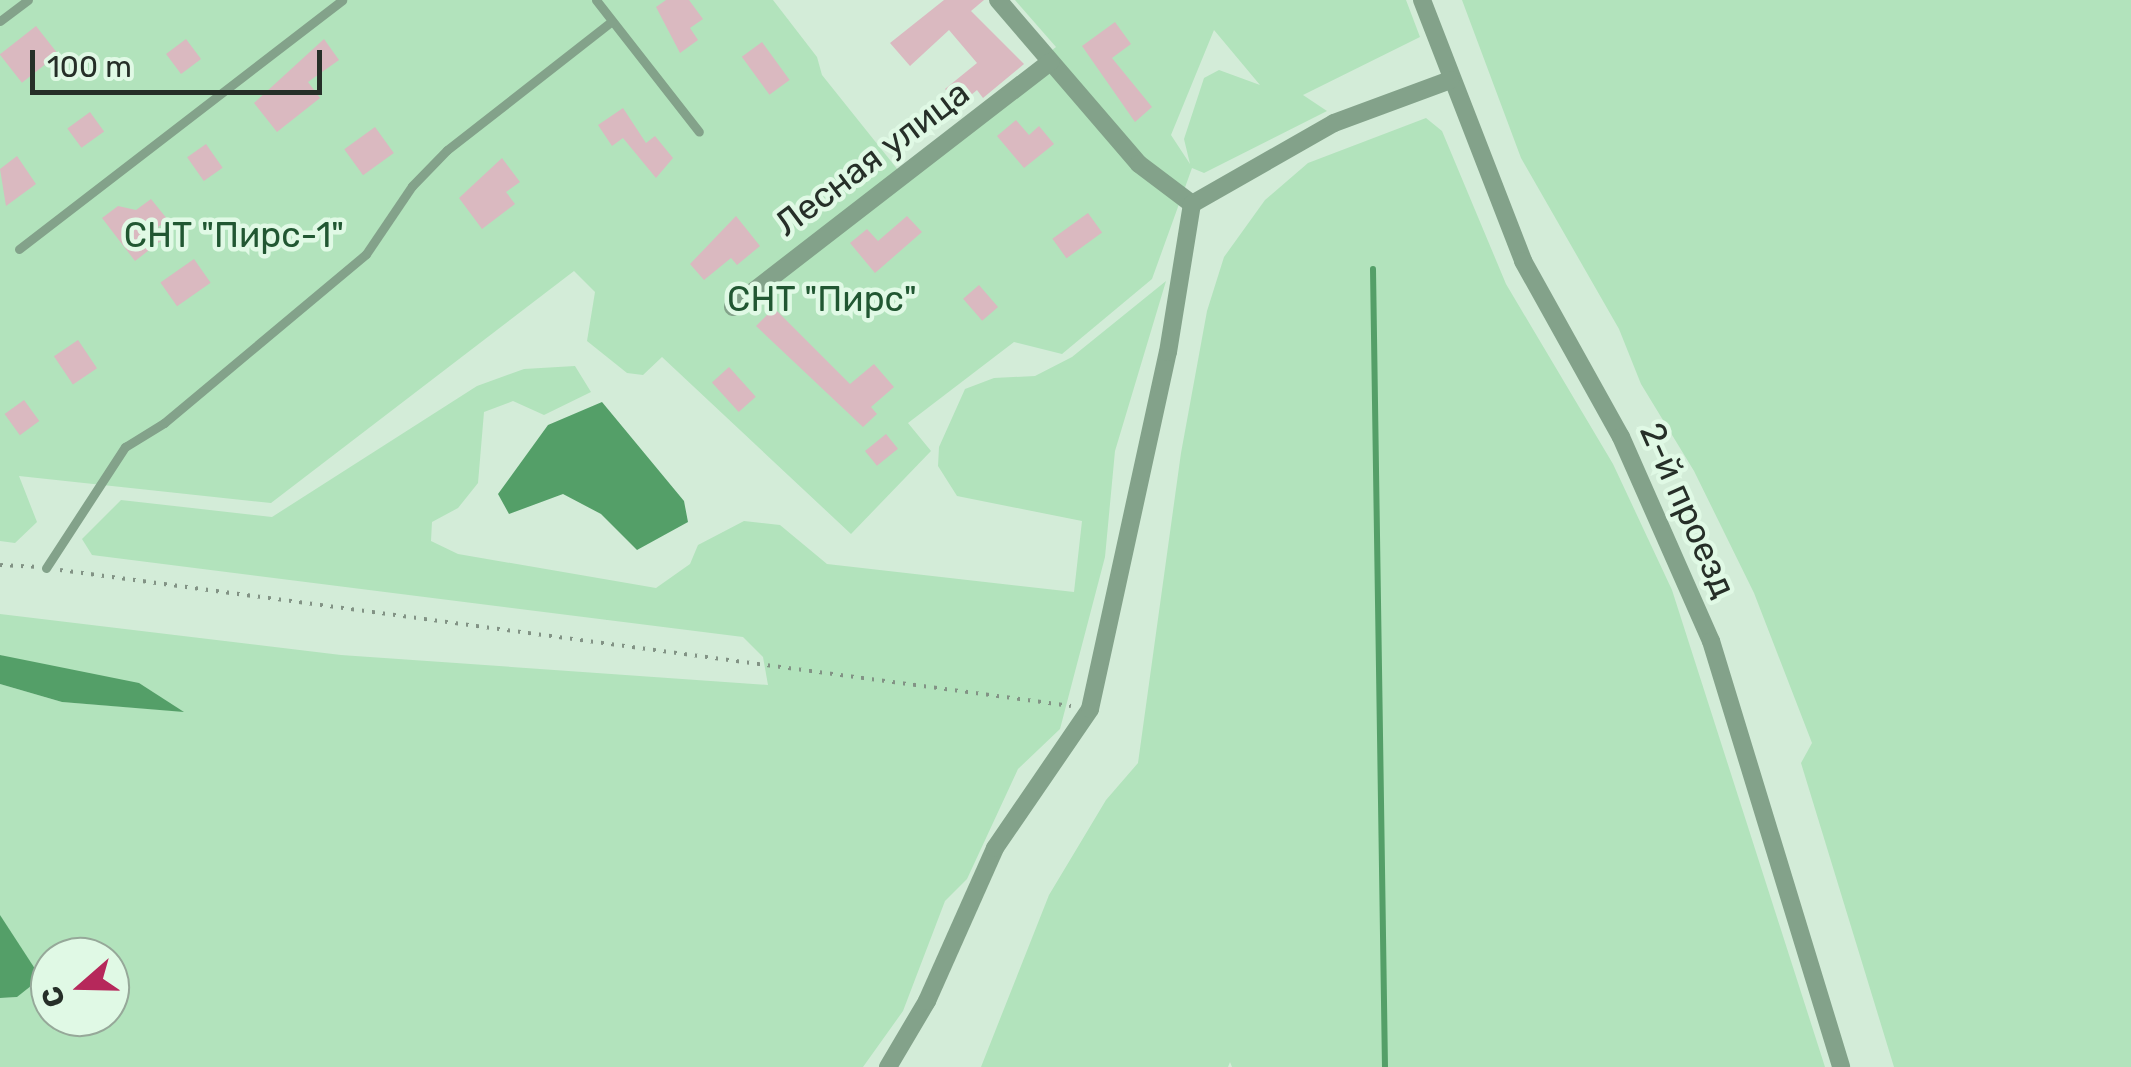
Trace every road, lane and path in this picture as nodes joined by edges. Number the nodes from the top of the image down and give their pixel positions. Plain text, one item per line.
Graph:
1 (28, 0) edge
2 (342, 0) edge
3 (596, 0) edge
4 (998, 0) edge
5 (1422, 0) edge
6 (0, 21) edge
7 (612, 21) junction
8 (1050, 62) junction
9 (1450, 80) junction
10 (699, 132) dead end
11 (1192, 204) junction
12 (18, 250) dead end
13 (734, 307) dead end
14 (0, 566) edge
15 (46, 568) junction
16 (1090, 709) junction
17 (888, 1067) edge
18 (1841, 1067) edge

1 - 6 lane
2 - 12 lane
3 - 7 lane
4 - 8 street
5 - 9 street, 2-й проезд
7 - 10 lane
7 - 15 lane
8 - 11 street
8 - 13 street, Лесная улица
9 - 11 street
9 - 18 street, 2-й проезд
11 - 16 street
14 - 15 path
15 - 16 path
16 - 17 street

